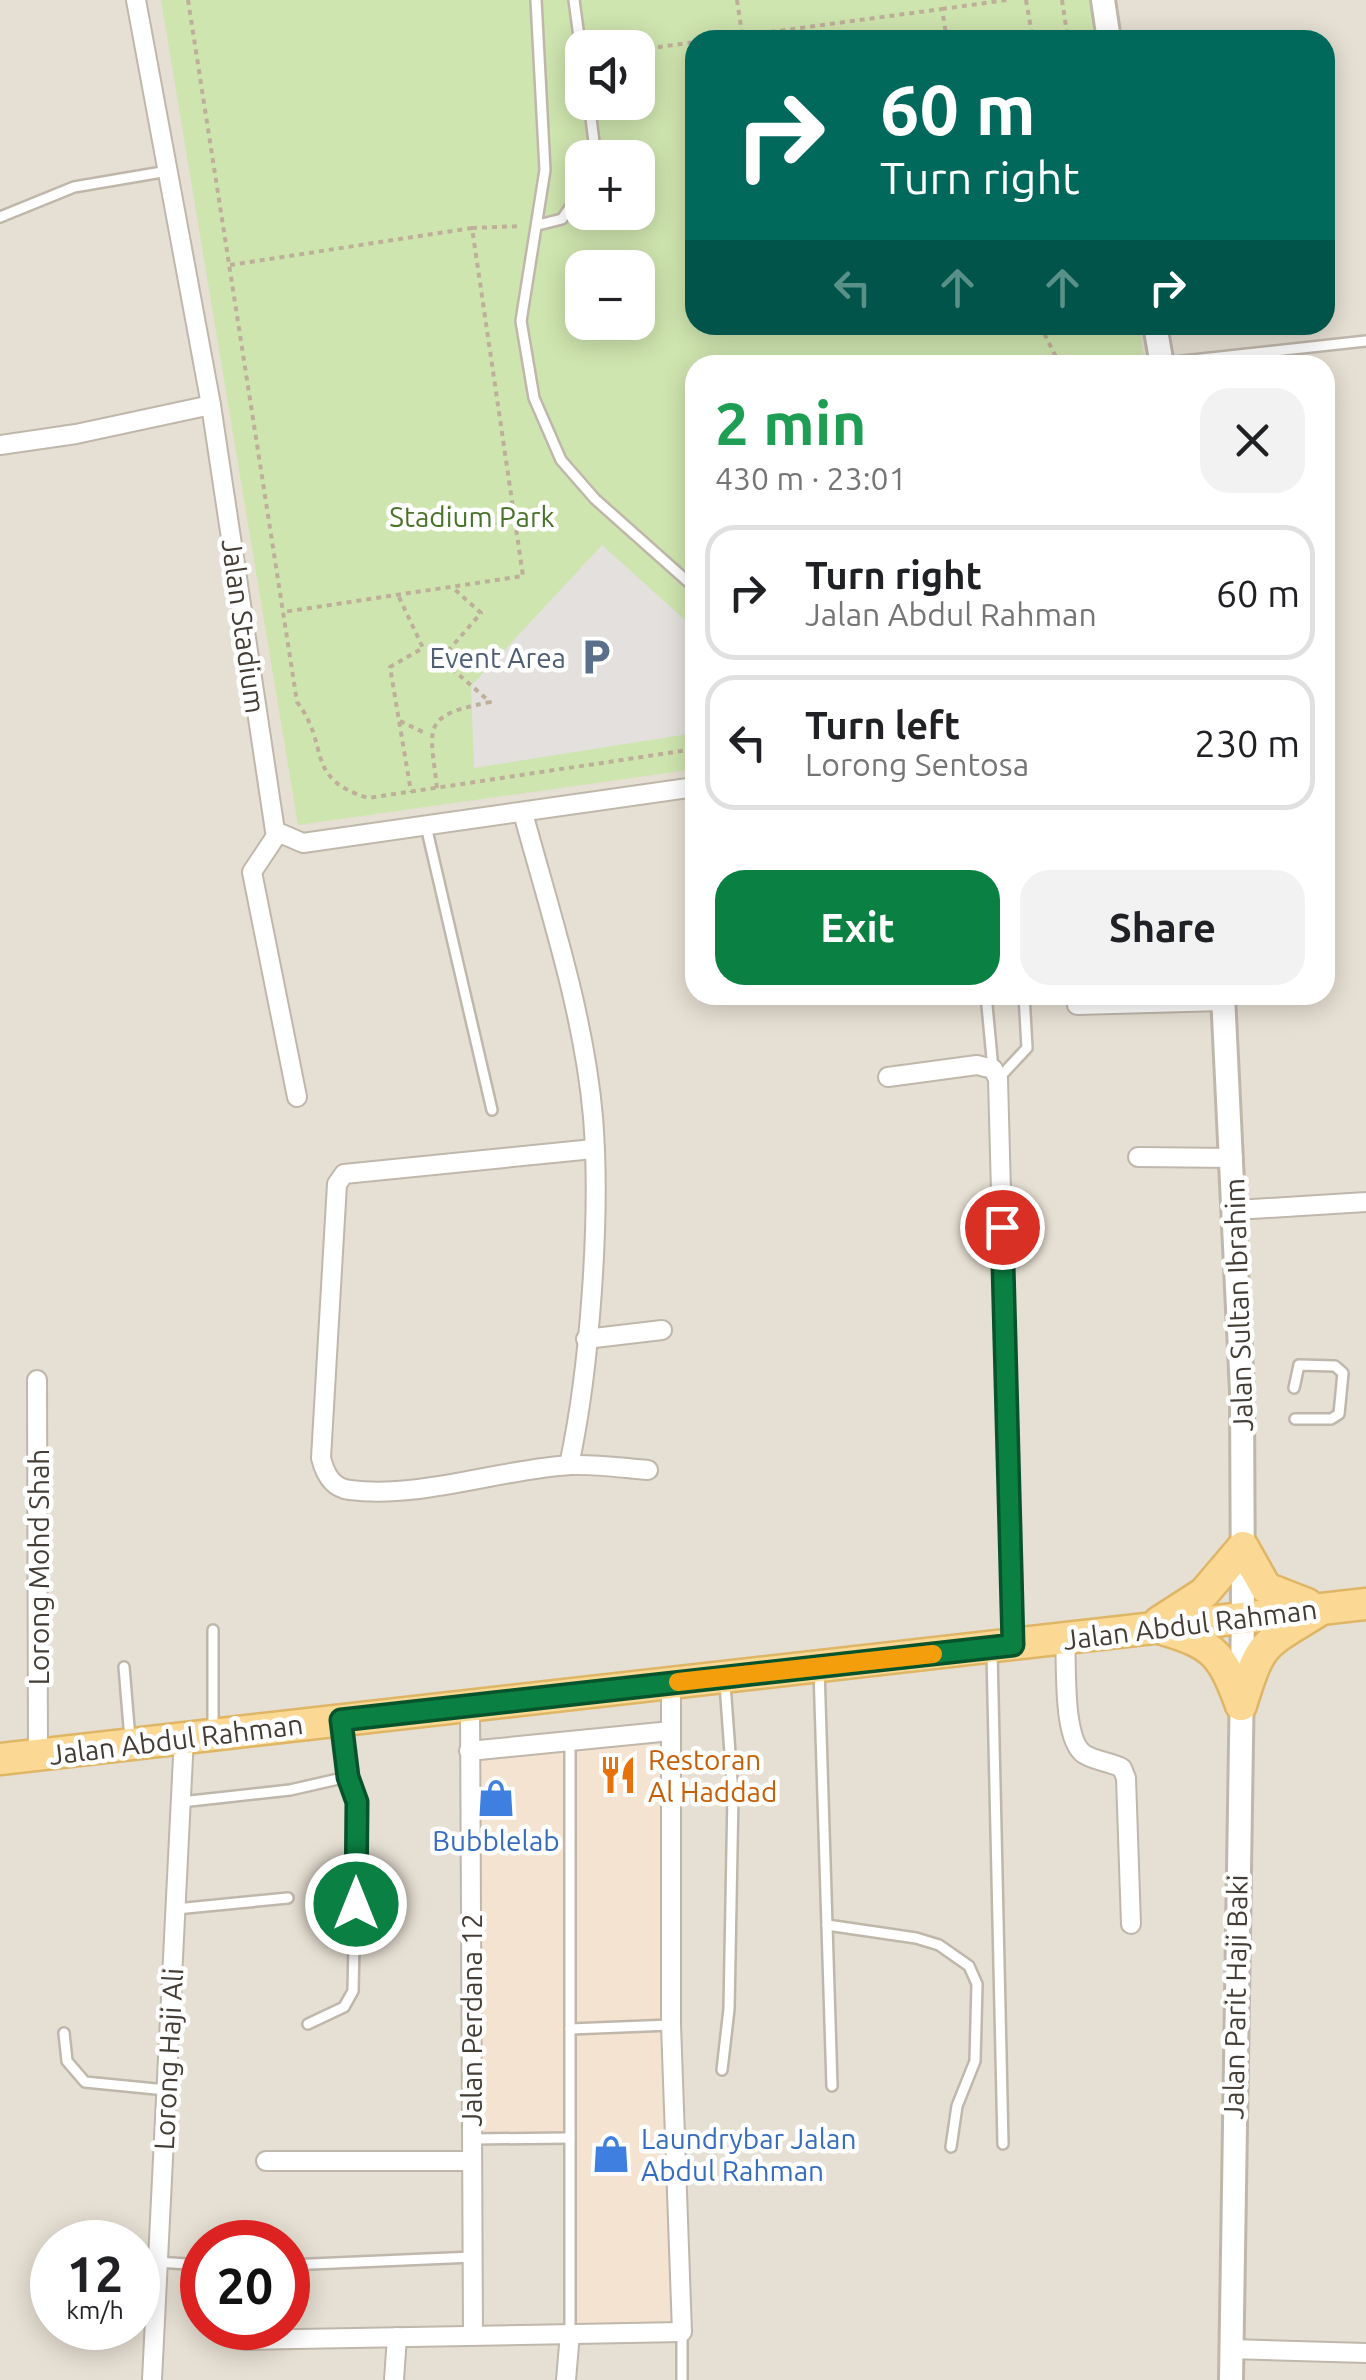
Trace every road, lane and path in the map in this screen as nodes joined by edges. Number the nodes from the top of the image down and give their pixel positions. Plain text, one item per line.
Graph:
1 (136, 0) edge
2 (188, 0) edge
3 (536, 0) edge
4 (574, 0) edge
5 (738, 0) edge
6 (1006, 0) edge
7 (1026, 0) edge
8 (1062, 0) edge
9 (1102, 0) edge
10 (942, 9) junction
11 (578, 30) edge
12 (741, 30) edge
13 (797, 30) edge
14 (945, 30) edge
15 (1030, 30) edge
16 (1066, 30) edge
17 (1108, 30) edge
18 (685, 43) edge
19 (655, 48) edge
20 (168, 172) junction
21 (565, 215) edge
22 (0, 217) edge
23 (538, 225) junction
24 (472, 228) junction
25 (230, 266) junction
26 (1366, 341) edge
27 (1242, 355) edge
28 (212, 405) junction
29 (0, 445) edge
30 (685, 579) edge
31 (452, 587) junction
32 (398, 595) junction
33 (283, 612) junction
34 (400, 721) junction
35 (429, 734) junction
36 (685, 751) edge
37 (437, 788) junction
38 (685, 788) edge
39 (411, 792) junction
40 (524, 813) junction
41 (426, 826) junction
42 (278, 833) junction
43 (987, 1005) edge
44 (1025, 1005) edge
45 (1223, 1005) edge
46 (996, 1074) junction
47 (888, 1077) dead end
48 (297, 1097) dead end
49 (492, 1110) dead end
50 (593, 1149) junction
51 (1138, 1157) dead end
52 (1233, 1158) junction
53 (1366, 1202) edge
54 (1236, 1210) junction
55 (662, 1330) dead end
56 (586, 1339) junction
57 (37, 1380) dead end
58 (1294, 1388) dead end
59 (1295, 1418) dead end
60 (569, 1465) junction
61 (648, 1470) dead end
62 (1242, 1548) junction
63 (1366, 1604) edge
64 (1323, 1608) junction
65 (1243, 1614) junction
66 (1153, 1626) junction
67 (213, 1630) dead end
68 (1065, 1638) junction
69 (1002, 1646) junction
70 (818, 1666) junction
71 (124, 1667) dead end
72 (724, 1676) junction
73 (671, 1682) junction
74 (470, 1705) junction
75 (1241, 1705) junction
76 (341, 1720) junction
77 (671, 1731) junction
78 (199, 1736) junction
79 (570, 1741) junction
80 (131, 1744) junction
81 (469, 1752) junction
82 (38, 1754) junction
83 (0, 1759) edge
84 (348, 1777) junction
85 (181, 1802) junction
86 (288, 1898) dead end
87 (175, 1909) junction
88 (1131, 1924) dead end
89 (827, 1926) junction
90 (308, 2024) dead end
91 (672, 2025) junction
92 (570, 2029) junction
93 (64, 2033) dead end
94 (722, 2070) dead end
95 (832, 2086) dead end
96 (166, 2090) junction
97 (570, 2138) junction
98 (472, 2139) junction
99 (1003, 2144) dead end
100 (951, 2146) dead end
101 (266, 2160) dead end
102 (472, 2161) junction
103 (160, 2220) edge
104 (473, 2256) junction
105 (310, 2264) edge
106 (682, 2332) junction
107 (570, 2333) junction
108 (474, 2335) junction
109 (397, 2337) junction
110 (310, 2339) edge
111 (154, 2350) edge
112 (1242, 2350) junction
113 (1366, 2354) edge
114 (152, 2380) edge
115 (394, 2380) edge
116 (566, 2380) edge
117 (682, 2380) edge
118 (1230, 2380) edge

1 - 20 street, Jalan Stadium
2 - 25 path
3 - 23 lane
4 - 11 lane
5 - 12 path
6 - 10 path
7 - 15 path
8 - 16 path
9 - 17 street
10 - 13 path
10 - 14 path
18 - 19 path
20 - 22 lane
20 - 28 street, Jalan Stadium
21 - 23 lane
23 - 24 path
23 - 30 lane
24 - 25 path
24 - 31 path
25 - 33 path
26 - 27 lane
28 - 29 street
28 - 42 street, Jalan Stadium
31 - 32 path
31 - 35 path
32 - 33 path
32 - 34 path
33 - 39 path
34 - 35 path
34 - 39 path
35 - 37 path
36 - 37 path
37 - 39 path
38 - 40 street
40 - 41 street
40 - 50 street
41 - 42 street
41 - 49 lane
42 - 48 street
43 - 46 lane
44 - 46 lane
45 - 52 street, Jalan Sultan Ibrahim
46 - 47 street
46 - 69 street
50 - 56 street
50 - 60 street
51 - 52 street
52 - 54 street, Jalan Sultan Ibrahim
53 - 54 street
54 - 62 street, Jalan Sultan Ibrahim
55 - 56 street
56 - 60 street
57 - 82 street, Lorong Mohd Shah
58 - 59 lane
60 - 61 street
62 - 64 main road
62 - 65 street, Jalan Sultan Ibrahim
62 - 66 main road
63 - 64 main road, Jalan Abdul Rahman
64 - 65 main road, Jalan Abdul Rahman
64 - 75 main road
65 - 66 main road, Jalan Abdul Rahman
65 - 75 street, Jalan Parit Haji Baki
66 - 68 main road, Jalan Abdul Rahman
66 - 75 main road
67 - 78 lane
68 - 69 main road, Jalan Abdul Rahman
68 - 88 street
69 - 70 main road, Jalan Abdul Rahman
69 - 99 lane
70 - 72 main road, Jalan Abdul Rahman
70 - 89 lane
71 - 80 lane
72 - 73 main road, Jalan Abdul Rahman
72 - 94 lane
73 - 74 main road, Jalan Abdul Rahman
73 - 77 street
74 - 76 main road, Jalan Abdul Rahman
74 - 81 street, Jalan Perdana 12
75 - 112 street, Jalan Parit Haji Baki
76 - 78 main road, Jalan Abdul Rahman
76 - 84 lane
77 - 79 street
77 - 91 street
78 - 80 main road, Jalan Abdul Rahman
78 - 85 street, Lorong Haji Ali
79 - 81 street
79 - 92 lane
80 - 82 main road, Jalan Abdul Rahman
81 - 98 street, Jalan Perdana 12
82 - 83 main road, Jalan Abdul Rahman
84 - 85 lane
84 - 90 lane
85 - 87 street, Lorong Haji Ali
86 - 87 lane
87 - 96 street, Lorong Haji Ali
89 - 95 lane
89 - 100 lane
91 - 92 lane
91 - 106 street
92 - 97 lane
93 - 96 lane
96 - 103 street, Lorong Haji Ali
97 - 98 lane
97 - 107 lane
98 - 102 street, Jalan Perdana 12
101 - 102 street
102 - 104 street, Jalan Perdana 12
104 - 105 lane
104 - 108 street, Jalan Perdana 12
106 - 107 street
106 - 117 lane
107 - 108 street
107 - 116 street
108 - 109 street
109 - 110 street
109 - 115 street
111 - 114 street, Lorong Haji Ali
112 - 113 street
112 - 118 street, Jalan Parit Haji Baki

